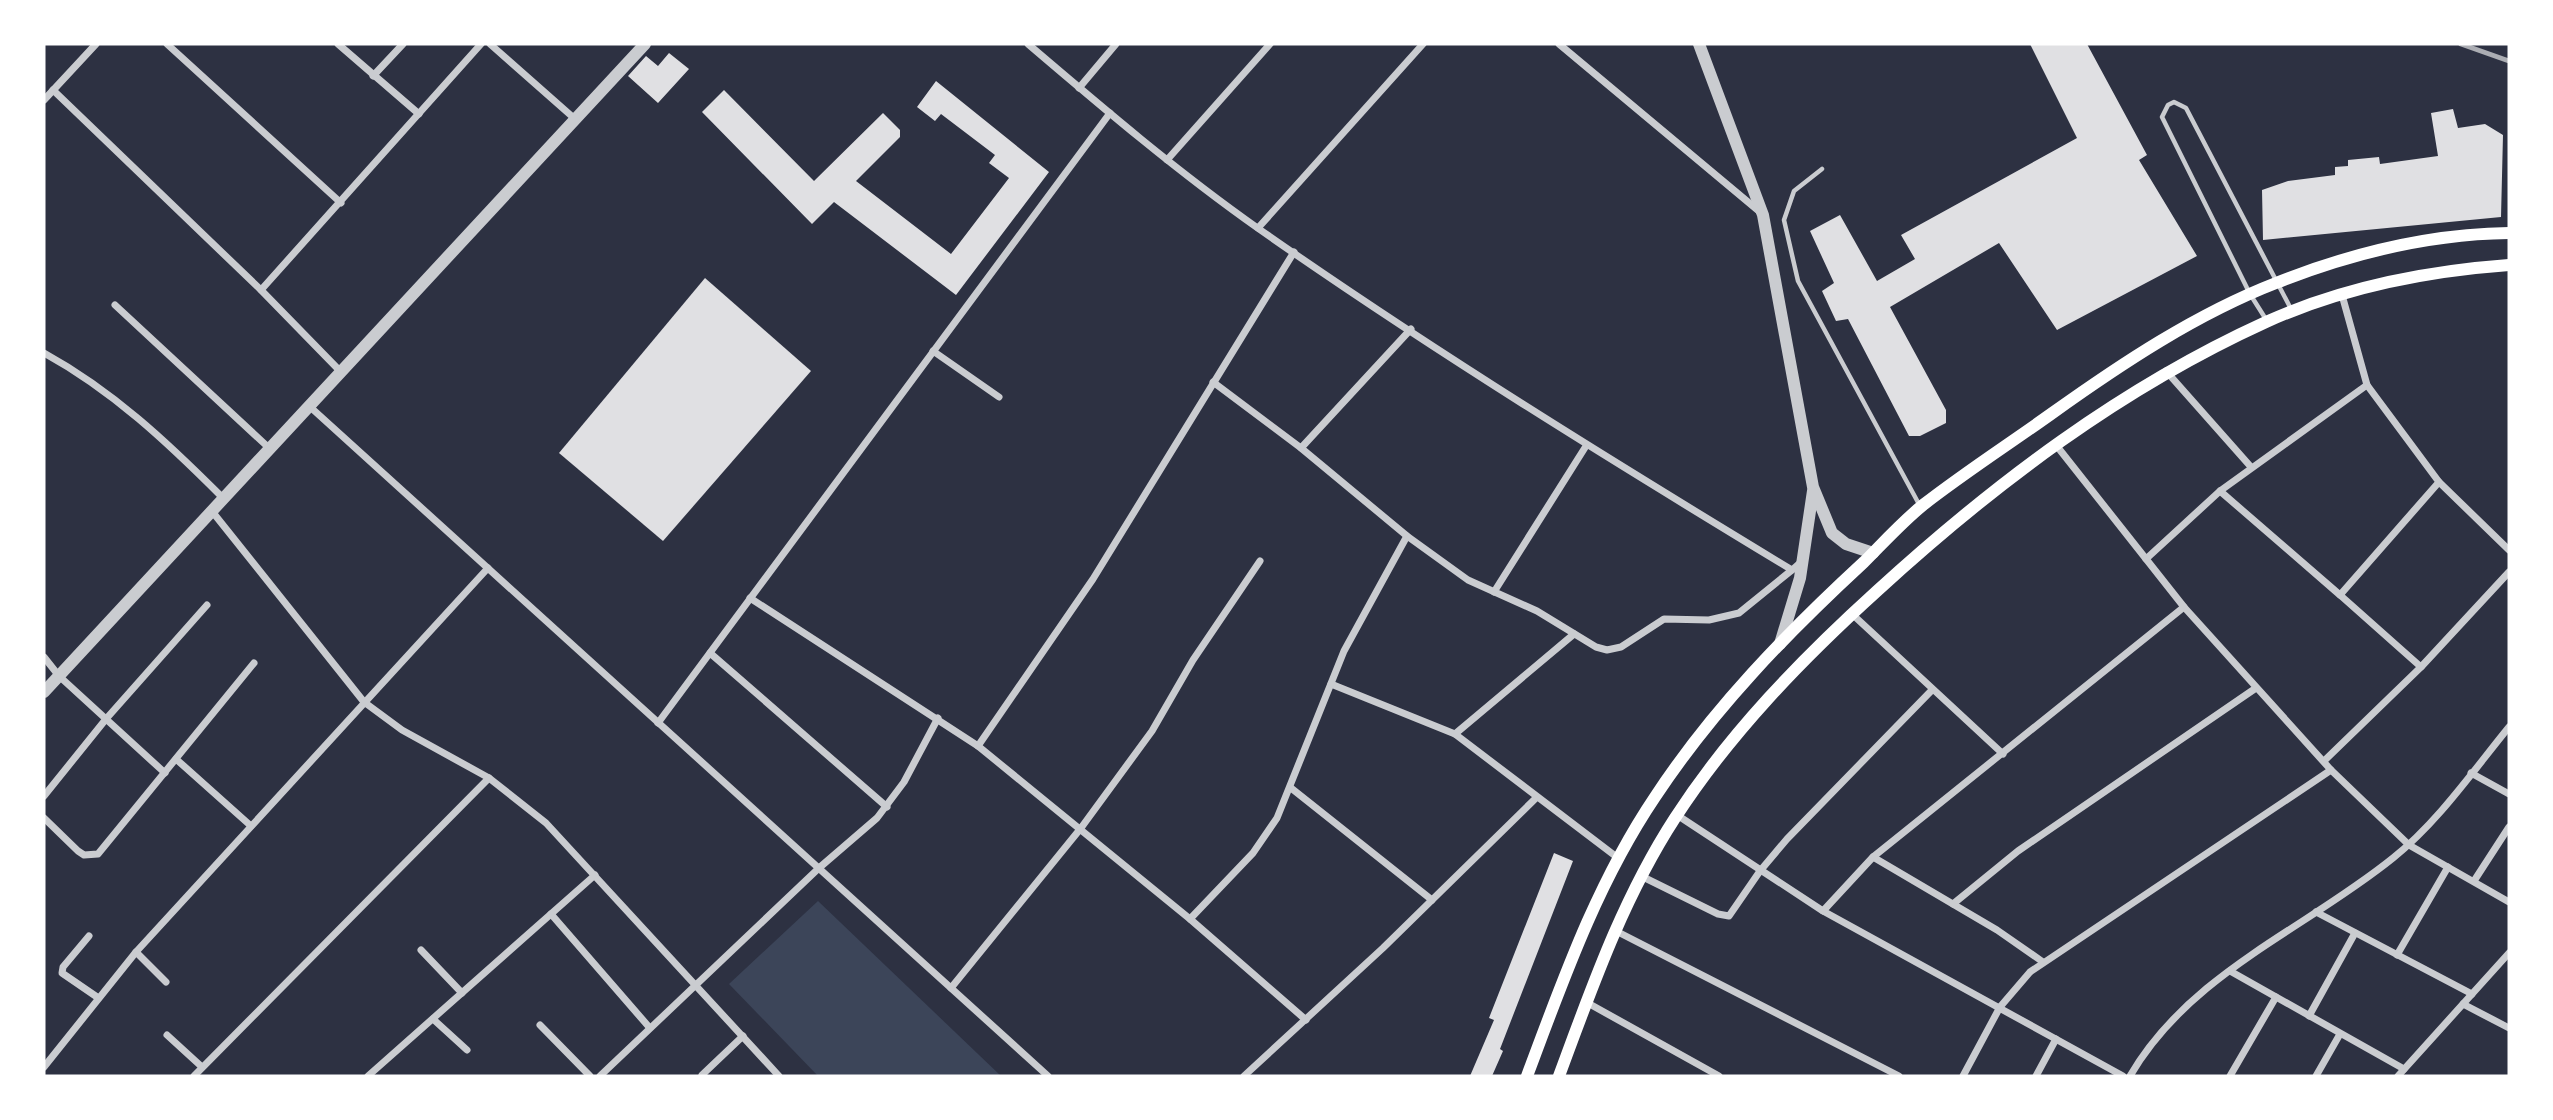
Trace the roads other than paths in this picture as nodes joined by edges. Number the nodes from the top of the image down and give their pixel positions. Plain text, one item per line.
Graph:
1 (96, 44) edge
2 (167, 44) edge
3 (338, 44) edge
4 (402, 44) edge
5 (481, 44) edge
6 (490, 44) edge
7 (645, 44) edge
8 (1028, 44) edge
9 (1116, 44) edge
10 (1270, 44) edge
11 (1423, 44) edge
12 (1559, 44) edge
13 (1699, 44) edge
14 (373, 76) junction
15 (1079, 88) junction
16 (53, 90) junction
17 (44, 100) edge
18 (1110, 113) junction
19 (419, 114) junction
20 (575, 119) junction
21 (1167, 160) junction
22 (1822, 169) dead end
23 (341, 203) junction
24 (1763, 215) junction
25 (1258, 228) junction
26 (2509, 233) edge
27 (1294, 252) junction
28 (2509, 265) edge
29 (2275, 283) junction
30 (261, 290) junction
31 (2250, 294) junction
32 (2342, 295) junction
33 (115, 304) dead end
34 (2292, 312) junction
35 (2267, 322) junction
36 (1411, 329) junction
37 (933, 351) junction
38 (44, 353) edge
39 (340, 371) junction
40 (2166, 371) junction
41 (1213, 382) junction
42 (2367, 385) junction
43 (999, 397) dead end
44 (308, 405) junction
45 (2056, 445) junction
46 (1586, 446) junction
47 (268, 447) junction
48 (1301, 447) junction
49 (2251, 467) junction
50 (2439, 482) junction
51 (1813, 487) junction
52 (2220, 491) junction
53 (222, 497) junction
54 (1921, 507) junction
55 (211, 510) junction
56 (1407, 536) junction
57 (2509, 550) edge
58 (1872, 553) junction
59 (1804, 559) junction
60 (2146, 559) junction
61 (1260, 561) dead end
62 (488, 568) junction
63 (1793, 570) junction
64 (2509, 572) edge
65 (1494, 592) junction
66 (2340, 595) junction
67 (750, 598) junction
68 (207, 605) dead end
69 (2183, 607) junction
70 (1852, 614) junction
71 (1574, 634) junction
72 (1780, 644) junction
73 (710, 653) junction
74 (44, 657) edge
75 (254, 663) dead end
76 (2421, 667) junction
77 (59, 676) junction
78 (1331, 684) junction
79 (2256, 688) junction
80 (1931, 690) junction
81 (44, 692) edge
82 (364, 702) junction
83 (938, 718) junction
84 (106, 719) junction
85 (658, 723) junction
86 (2509, 727) edge
87 (1455, 734) junction
88 (978, 746) junction
89 (2003, 754) junction
90 (176, 759) junction
91 (2323, 761) junction
92 (2332, 770) junction
93 (2470, 773) junction
94 (165, 774) junction
95 (489, 778) junction
96 (1291, 788) junction
97 (2509, 794) edge
98 (44, 796) edge
99 (1536, 798) junction
100 (887, 807) junction
101 (1676, 815) junction
102 (44, 818) edge
103 (251, 826) junction
104 (2509, 827) edge
105 (1081, 828) junction
106 (2409, 845) junction
107 (1873, 857) junction
108 (1618, 858) junction
109 (2448, 866) junction
110 (819, 868) junction
111 (1759, 871) junction
112 (595, 875) junction
113 (1640, 876) junction
114 (2474, 881) junction
115 (1432, 900) junction
116 (2509, 902) edge
117 (1952, 904) junction
118 (1823, 911) junction
119 (2316, 912) junction
120 (551, 914) junction
121 (1190, 919) junction
122 (1614, 930) junction
123 (2355, 933) junction
124 (89, 936) dead end
125 (421, 950) dead end
126 (136, 952) junction
127 (2509, 953) edge
128 (2397, 955) junction
129 (2043, 962) junction
130 (2230, 971) junction
131 (166, 982) dead end
132 (696, 984) junction
133 (951, 988) junction
134 (463, 993) junction
135 (2472, 994) junction
136 (2276, 997) junction
137 (97, 998) junction
138 (1586, 1002) junction
139 (2463, 1004) junction
140 (2000, 1007) junction
141 (2309, 1016) junction
142 (433, 1019) junction
143 (1306, 1020) junction
144 (540, 1025) dead end
145 (649, 1027) junction
146 (2509, 1028) edge
147 (2340, 1034) junction
148 (167, 1035) dead end
149 (743, 1036) junction
150 (2056, 1039) junction
151 (467, 1050) dead end
152 (44, 1068) edge
153 (202, 1068) junction
154 (2401, 1073) edge
155 (702, 1075) edge
156 (1893, 1075) edge
157 (194, 1076) edge
158 (368, 1076) edge
159 (590, 1076) edge
160 (600, 1076) edge
161 (779, 1076) edge
162 (1048, 1076) edge
163 (1244, 1076) edge
164 (1527, 1076) edge
165 (1559, 1076) edge
166 (1719, 1076) edge
167 (1963, 1076) edge
168 (2036, 1076) edge
169 (2123, 1076) edge
170 (2130, 1076) edge
171 (2230, 1076) edge
172 (2316, 1076) edge

1 - 16 street
2 - 23 street
3 - 14 street
4 - 14 street
5 - 19 street
6 - 20 street
7 - 20 street
8 - 15 street
9 - 15 street
10 - 21 street
11 - 25 street
12 - 24 street
13 - 24 street
14 - 19 street
15 - 18 street
16 - 17 street
16 - 30 street
18 - 21 street
18 - 37 street
19 - 23 street
20 - 39 street
21 - 25 street
22 - 54 lane
23 - 30 street
24 - 51 street
25 - 27 street
26 - 29 main road
27 - 36 street
27 - 41 street
28 - 32 main road
29 - 31 main road
29 - 31 lane
29 - 34 lane
30 - 39 street
31 - 35 lane
31 - 54 main road
32 - 34 main road
32 - 42 street
33 - 47 street
34 - 35 main road
35 - 40 main road
36 - 46 street
36 - 48 street
37 - 43 street
37 - 67 street
38 - 53 street
39 - 44 street
40 - 45 main road
40 - 49 street
41 - 48 street
41 - 88 street
42 - 49 street
42 - 50 street
44 - 47 street
44 - 62 street
45 - 60 street
45 - 70 main road
46 - 63 street
46 - 65 street
47 - 53 street
48 - 56 street
49 - 52 street
50 - 57 street
50 - 66 street
51 - 58 street
51 - 59 street
52 - 60 street
52 - 66 street
53 - 55 street
54 - 58 main road
55 - 77 street
55 - 82 street
56 - 65 street
56 - 78 street
58 - 72 main road
59 - 63 street
59 - 72 street
60 - 69 street
61 - 105 street
62 - 82 street
62 - 85 street
63 - 71 street
64 - 76 street
65 - 71 street
66 - 76 street
67 - 73 street
67 - 83 street
68 - 84 street
69 - 79 street
69 - 89 street
70 - 80 street
70 - 101 main road
71 - 87 street
72 - 108 main road
73 - 85 street
73 - 100 street
74 - 77 street
75 - 90 street
76 - 91 street
77 - 81 street
77 - 84 street
78 - 87 street
78 - 96 street
79 - 91 street
79 - 117 street
80 - 89 street
80 - 111 street
82 - 95 street
82 - 103 street
83 - 88 street
83 - 100 street
84 - 94 street
84 - 98 street
85 - 110 street
86 - 93 street
87 - 99 street
88 - 105 street
89 - 107 street
90 - 94 street
90 - 103 street
91 - 92 street
92 - 106 street
92 - 129 street
93 - 97 street
93 - 106 street
94 - 102 street
95 - 112 street
95 - 153 street
96 - 115 street
96 - 121 street
99 - 108 street
99 - 115 street
100 - 110 street
101 - 111 street
101 - 113 main road
103 - 126 street
104 - 114 street
105 - 121 street
105 - 133 street
106 - 109 street
106 - 119 street
107 - 117 street
107 - 118 street
108 - 164 main road
109 - 114 street
109 - 128 street
110 - 132 street
110 - 133 street
111 - 113 street
111 - 118 street
112 - 120 street
112 - 132 street
113 - 122 main road
114 - 116 street
115 - 143 street
117 - 129 street
118 - 140 street
119 - 123 street
119 - 130 street
120 - 134 street
120 - 145 street
121 - 143 street
122 - 138 main road
122 - 156 street
123 - 128 street
123 - 141 street
124 - 137 street
125 - 134 street
126 - 131 street
126 - 137 street
127 - 135 street
128 - 135 street
129 - 140 street
130 - 136 street
130 - 170 street
132 - 145 street
132 - 149 street
133 - 162 street
134 - 142 street
135 - 139 street
136 - 141 street
136 - 171 street
137 - 152 street
138 - 165 main road
138 - 166 street
139 - 146 street
139 - 154 street
140 - 150 street
140 - 167 street
141 - 147 street
142 - 151 street
142 - 158 street
143 - 163 street
144 - 159 street
145 - 160 street
147 - 154 street
147 - 172 street
148 - 153 street
149 - 155 street
149 - 161 street
150 - 168 street
150 - 169 street
153 - 157 street

